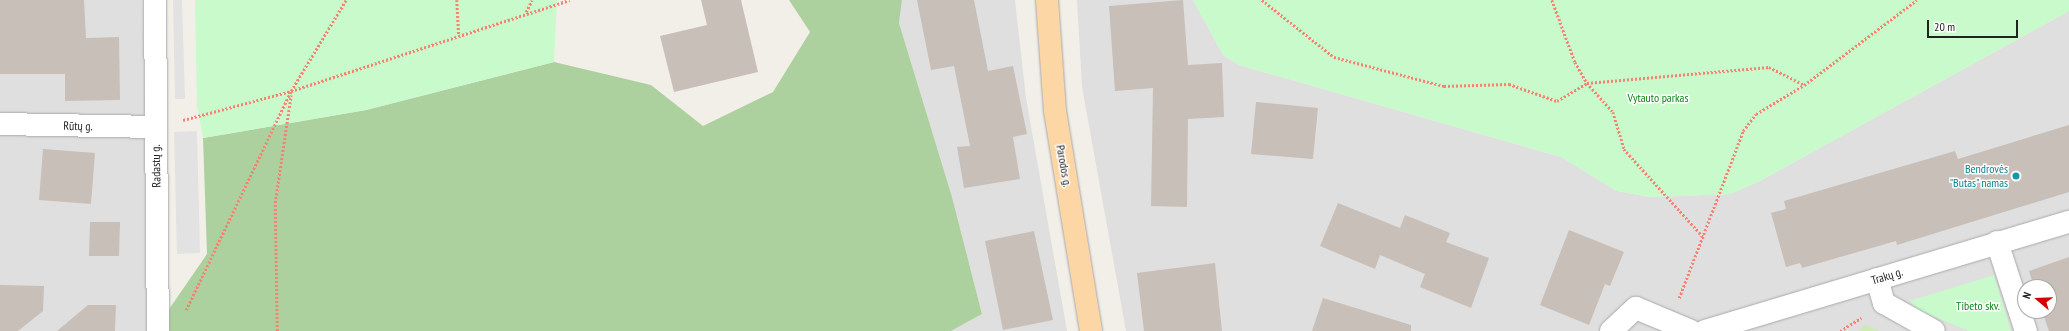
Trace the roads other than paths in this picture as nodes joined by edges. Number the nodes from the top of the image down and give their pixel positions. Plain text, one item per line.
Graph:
1 (155, 0) edge
2 (1047, 0) edge
3 (0, 124) edge
4 (156, 127) junction
5 (2069, 222) edge
6 (1998, 242) junction
7 (1877, 279) junction
8 (158, 331) edge
9 (1091, 331) edge
10 (1611, 331) edge
11 (1691, 331) edge
12 (1705, 331) edge
13 (1934, 331) edge
14 (2026, 331) edge

1 - 4 street, Radastų g.
2 - 9 main road, Parodos g.
3 - 4 street, Rūtų g.
4 - 8 street, Radastų g.
5 - 6 street, Trakų g.
6 - 7 street, Trakų g.
6 - 14 street
7 - 12 street, Trakų g.
7 - 13 street
10 - 11 street

